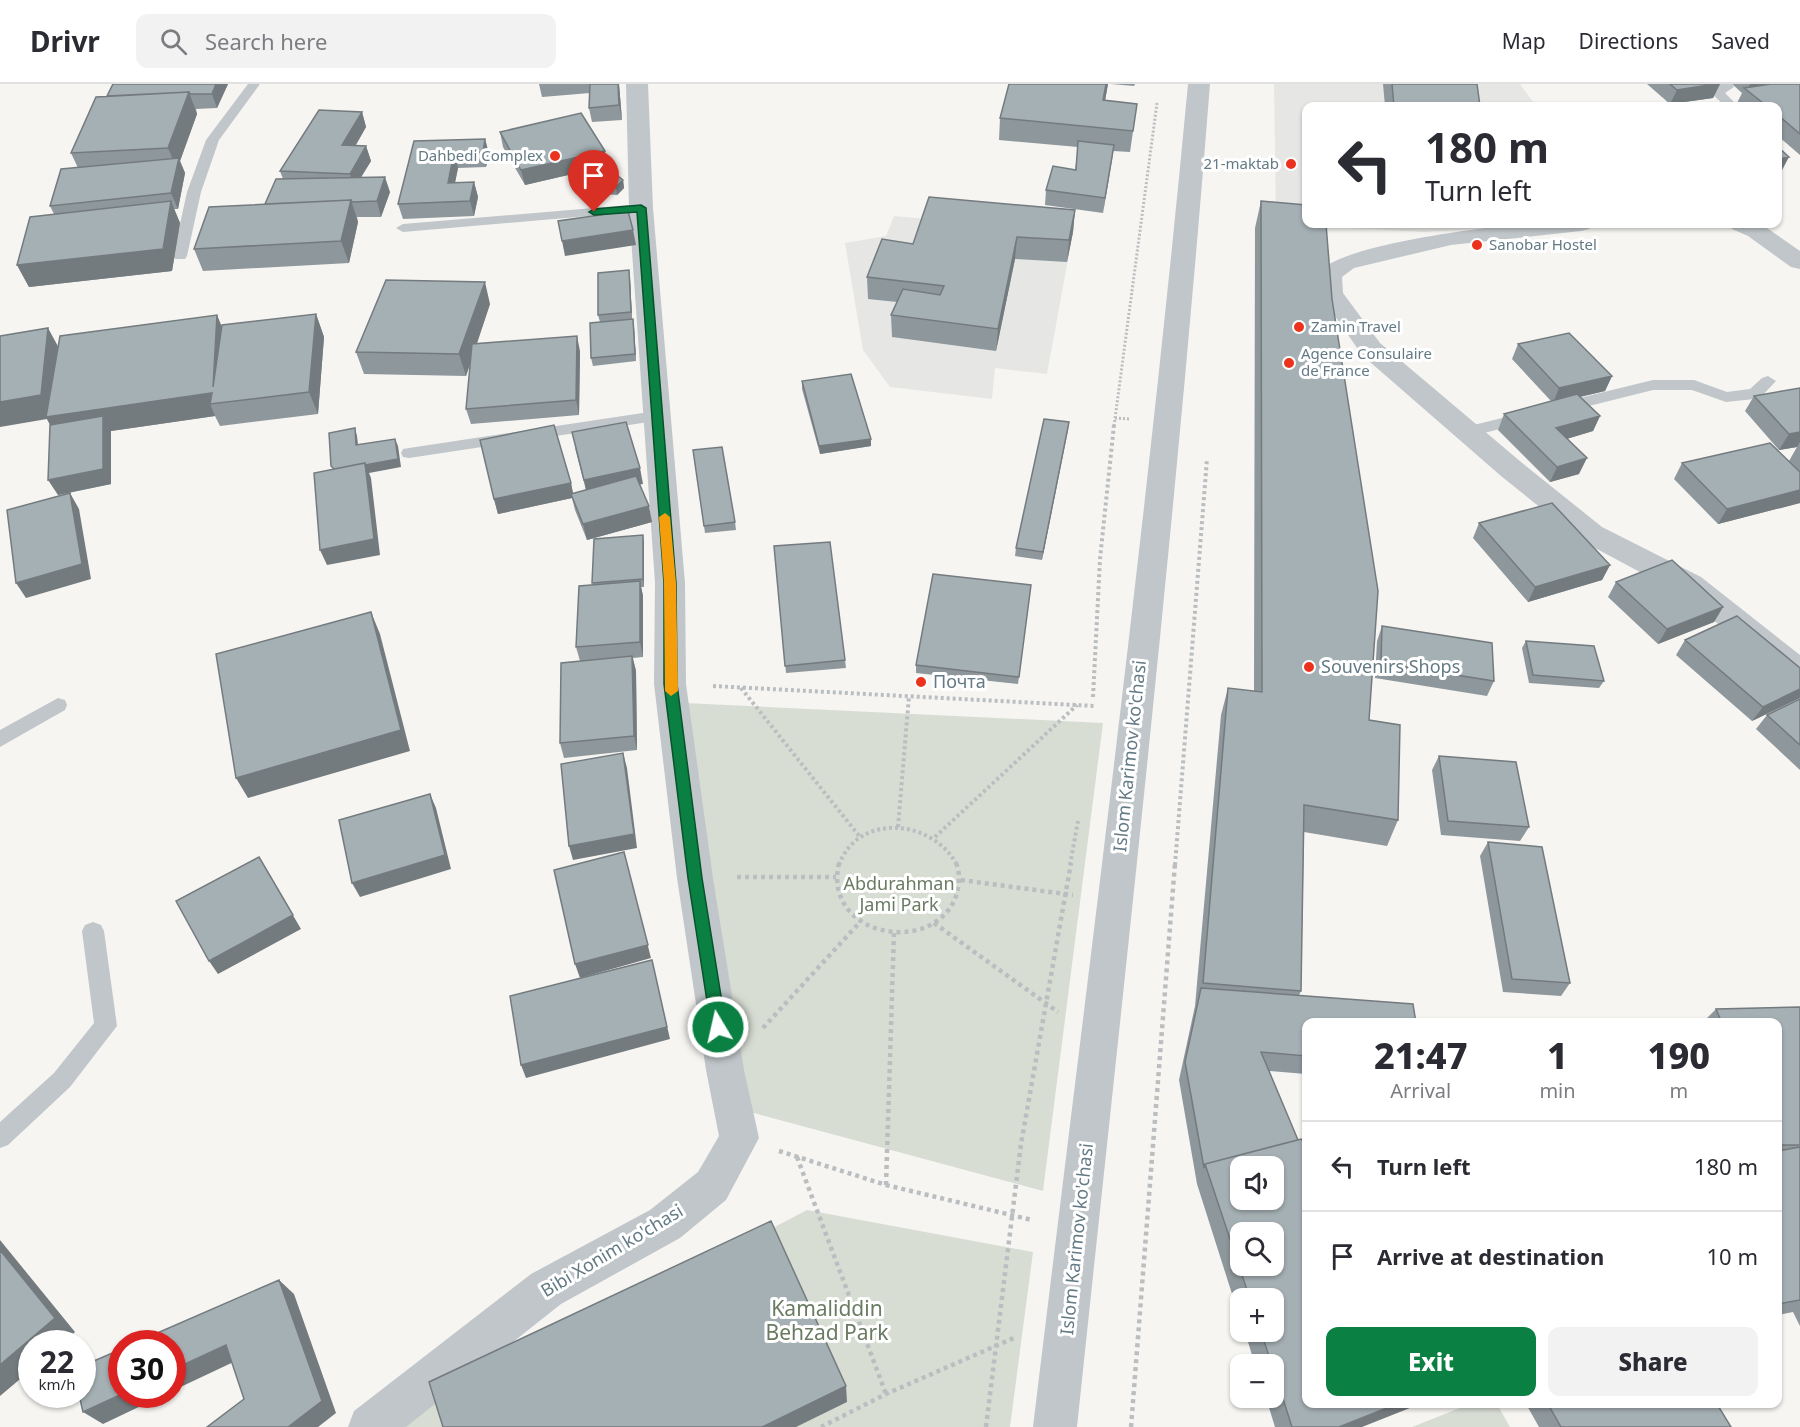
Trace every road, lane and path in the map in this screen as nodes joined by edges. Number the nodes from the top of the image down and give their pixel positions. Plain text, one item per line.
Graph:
1 (254, 84) edge
2 (637, 84) edge
3 (1199, 84) edge
4 (1724, 84) edge
5 (1158, 96) dead end
6 (1727, 102) edge
7 (641, 208) junction
8 (403, 228) edge
9 (1544, 228) edge
10 (1749, 228) edge
11 (180, 256) dead end
12 (1800, 262) edge
13 (1768, 381) dead end
14 (656, 416) junction
15 (1468, 432) junction
16 (1207, 451) dead end
17 (410, 453) dead end
18 (1800, 672) edge
19 (670, 684) junction
20 (741, 687) junction
21 (909, 696) junction
22 (58, 705) dead end
23 (1077, 705) junction
24 (1092, 706) junction
25 (1136, 708) junction
26 (1092, 716) dead end
27 (0, 739) edge
28 (1079, 813) dead end
29 (898, 827) junction
30 (860, 837) junction
31 (934, 837) junction
32 (836, 877) junction
33 (695, 878) junction
34 (961, 880) junction
35 (1065, 894) junction
36 (1115, 901) junction
37 (860, 922) junction
38 (934, 923) junction
39 (93, 931) dead end
40 (894, 933) junction
41 (1046, 1004) junction
42 (1099, 1042) junction
43 (725, 1070) junction
44 (0, 1137) edge
45 (739, 1138) junction
46 (797, 1157) junction
47 (886, 1185) junction
48 (1012, 1215) junction
49 (1078, 1232) junction
50 (1070, 1312) junction
51 (996, 1347) junction
52 (886, 1394) junction
53 (370, 1427) edge
54 (821, 1427) edge
55 (986, 1427) edge
56 (1055, 1427) edge
57 (1131, 1427) edge

1 - 11 lane
2 - 7 street
3 - 25 street, Islom Karimov ko'chasi
4 - 6 lane
5 - 24 path
7 - 8 lane
7 - 14 street
9 - 15 street
10 - 12 street
13 - 15 lane
14 - 17 lane
14 - 19 street
15 - 18 street
16 - 57 path
19 - 20 path
19 - 33 street
20 - 21 path
20 - 30 path
21 - 23 path
21 - 29 path
22 - 27 lane
23 - 24 path
23 - 31 path
24 - 25 path
24 - 26 path
25 - 36 street, Islom Karimov ko'chasi
28 - 35 path
29 - 30 path
29 - 31 path
30 - 32 path
31 - 34 path
32 - 33 path
32 - 37 path
33 - 43 street
34 - 35 path
34 - 38 path
35 - 36 path
35 - 41 path
36 - 42 street, Islom Karimov ko'chasi
37 - 40 path
37 - 43 path
38 - 40 path
38 - 41 path
39 - 44 lane
40 - 47 path
41 - 42 path
41 - 48 path
42 - 49 street, Islom Karimov ko'chasi
43 - 45 street
45 - 46 path
45 - 53 street, Bibi Xonim ko'chasi
46 - 47 path
46 - 52 path
47 - 48 path
48 - 49 path
48 - 51 path
49 - 50 street, Islom Karimov ko'chasi
50 - 51 path
50 - 56 street, Islom Karimov ko'chasi
51 - 52 path
51 - 55 path
52 - 54 path

